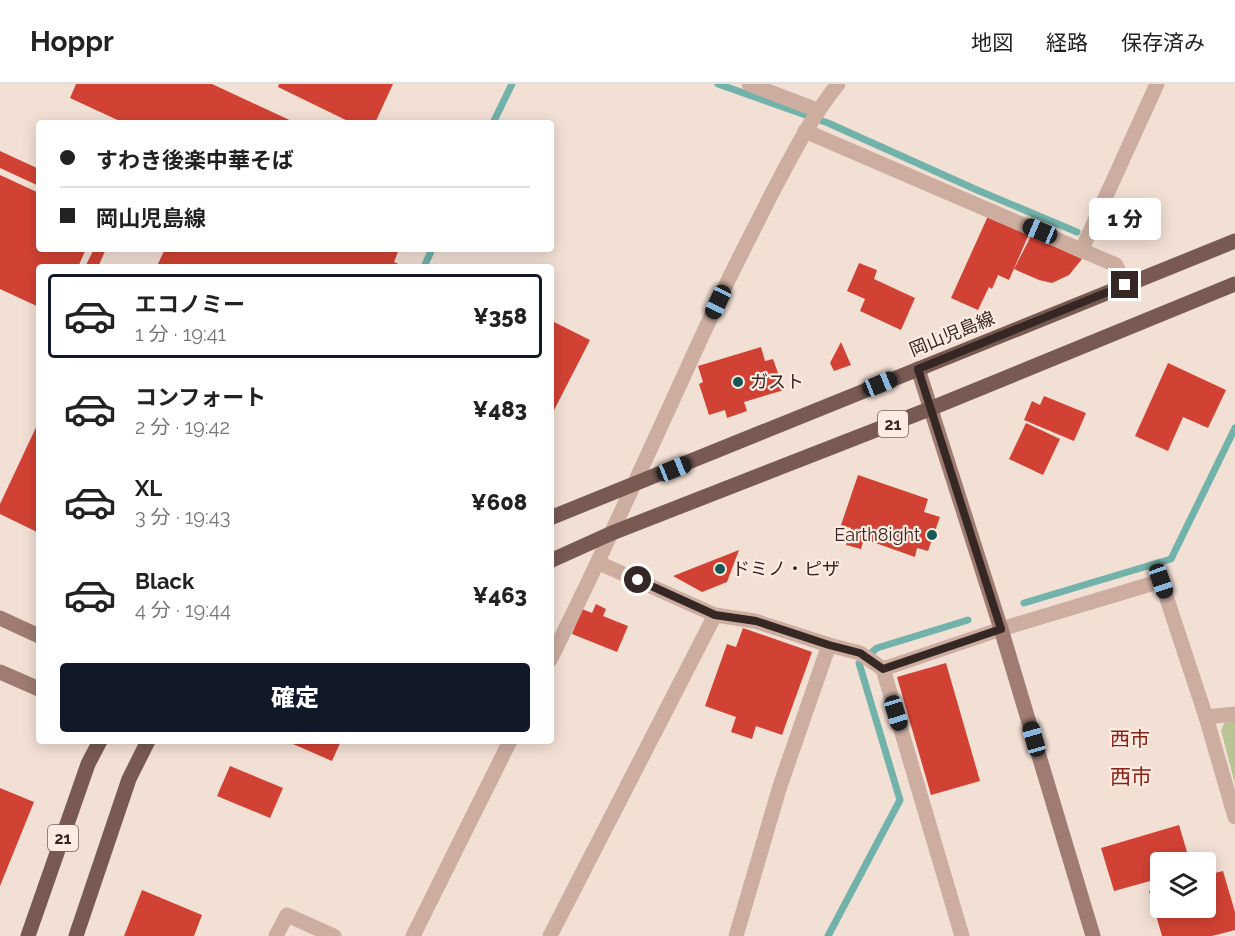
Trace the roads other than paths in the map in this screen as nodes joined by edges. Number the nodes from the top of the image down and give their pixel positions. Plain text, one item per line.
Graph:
1 (749, 84) edge
2 (838, 84) edge
3 (1157, 84) edge
4 (811, 121) junction
5 (1235, 241) edge
6 (1082, 249) junction
7 (1235, 284) edge
8 (1125, 285) junction
9 (918, 369) junction
10 (932, 408) junction
11 (632, 486) junction
12 (554, 516) edge
13 (612, 533) junction
14 (554, 559) edge
15 (599, 563) junction
16 (715, 615) junction
17 (0, 618) edge
18 (1001, 629) junction
19 (36, 635) edge
20 (829, 645) junction
21 (554, 652) edge
22 (871, 661) junction
23 (0, 672) edge
24 (36, 689) edge
25 (1235, 714) edge
26 (1206, 717) junction
27 (98, 744) edge
28 (143, 744) edge
29 (509, 744) edge
30 (1235, 817) edge
31 (28, 936) edge
32 (76, 936) edge
33 (276, 936) edge
34 (334, 936) edge
35 (413, 936) edge
36 (550, 936) edge
37 (736, 936) edge
38 (963, 936) edge
39 (1094, 936) edge

1 - 4 street
2 - 4 street
3 - 6 street
4 - 6 street
4 - 11 street
5 - 8 main road, 岡山児島線 / 21
6 - 8 street
7 - 10 main road, 21
8 - 9 main road, 岡山児島線 / 21
9 - 10 street
9 - 11 main road, 岡山児島線 / 21
10 - 13 main road, 21
10 - 18 street
11 - 12 main road, 岡山児島線 / 21
11 - 13 street
13 - 14 main road, 21
13 - 15 street
15 - 16 street
15 - 21 street
16 - 20 street
16 - 36 street
17 - 19 street
18 - 22 street
18 - 26 street
18 - 39 street
20 - 22 street
20 - 37 street
22 - 38 street
23 - 24 street
25 - 26 street
26 - 30 street
27 - 31 main road, 21
28 - 32 main road, 21
29 - 35 street
33 - 34 street

